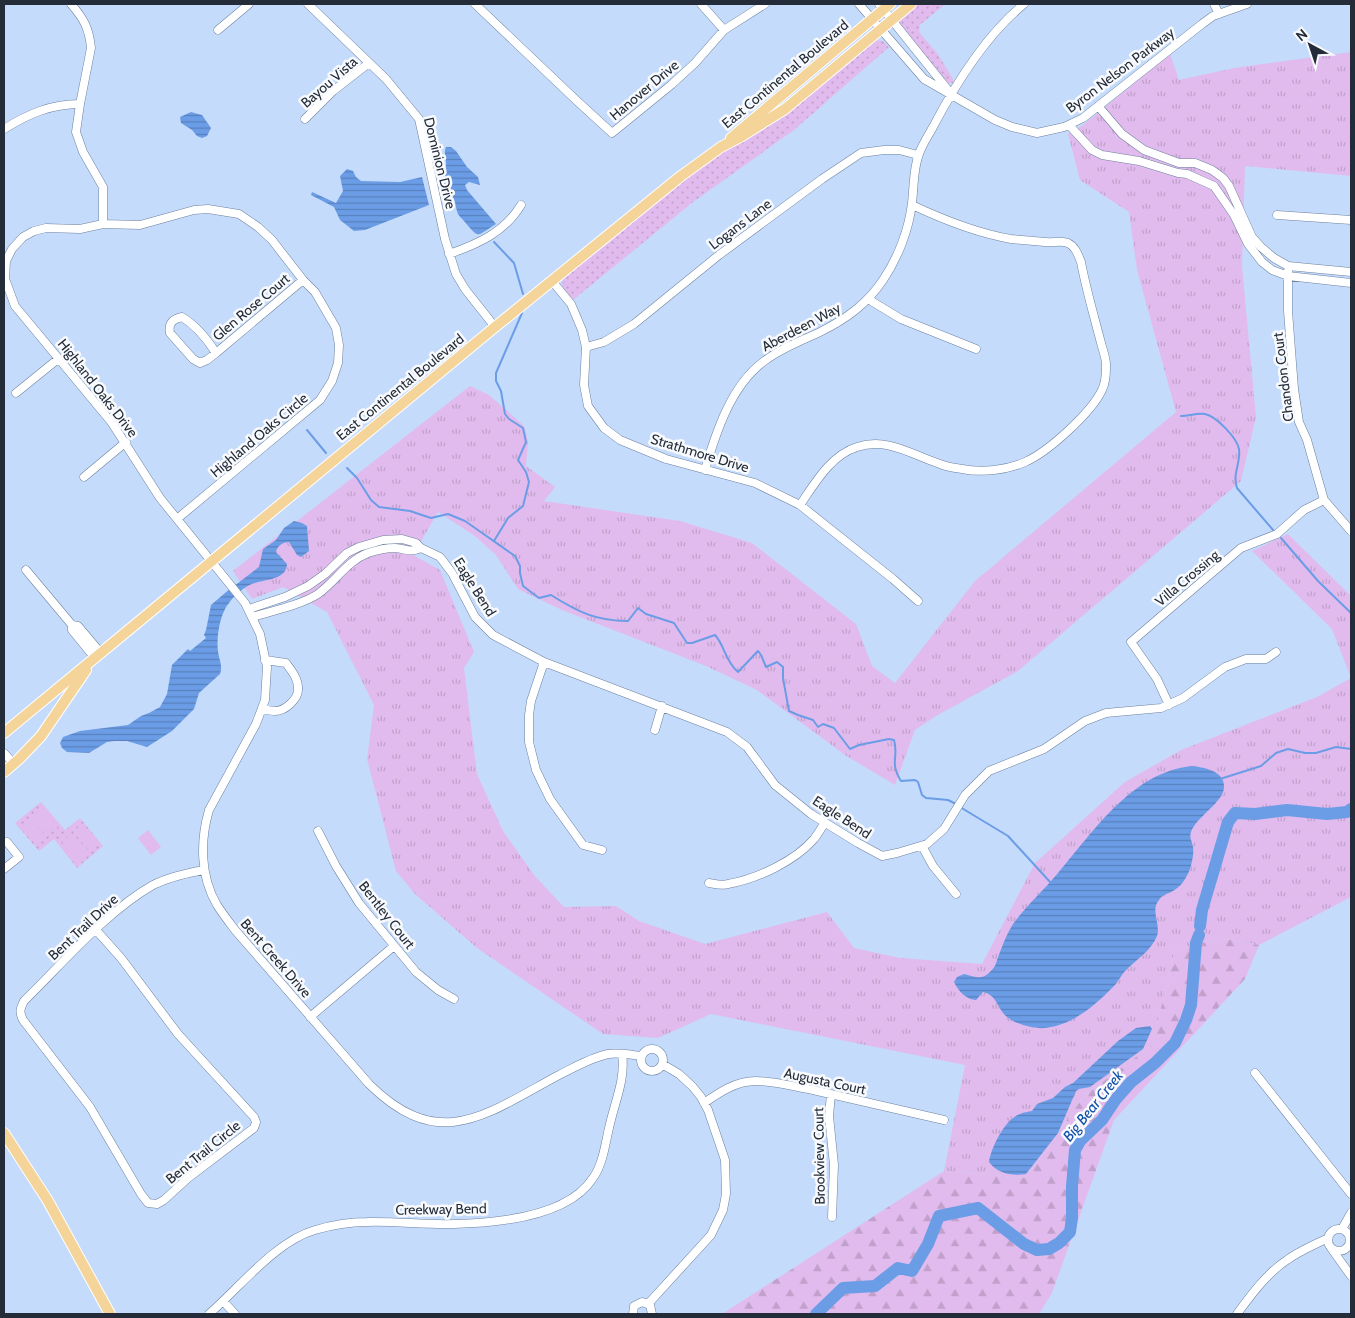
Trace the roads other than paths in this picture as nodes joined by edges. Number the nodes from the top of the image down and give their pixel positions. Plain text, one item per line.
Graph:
1 (71, 4) edge
2 (249, 4) edge
3 (308, 4) edge
4 (475, 4) edge
5 (701, 4) edge
6 (765, 4) edge
7 (859, 4) edge
8 (911, 4) edge
9 (1024, 4) edge
10 (1214, 4) edge
11 (1246, 4) edge
12 (884, 5) edge
13 (1219, 14) junction
14 (871, 19) junction
15 (892, 19) junction
16 (880, 29) junction
17 (218, 30) dead end
18 (724, 30) junction
19 (369, 63) junction
20 (950, 94) junction
21 (80, 104) junction
22 (1098, 106) junction
23 (305, 119) dead end
24 (1069, 125) junction
25 (4, 129) edge
26 (721, 147) junction
27 (918, 155) junction
28 (521, 205) dead end
29 (912, 205) junction
30 (1277, 214) dead end
31 (1351, 220) edge
32 (104, 224) junction
33 (449, 254) junction
34 (1288, 266) junction
35 (1351, 272) edge
36 (1288, 276) junction
37 (4, 279) edge
38 (303, 280) junction
39 (552, 281) junction
40 (1351, 284) edge
41 (868, 300) junction
42 (495, 326) junction
43 (586, 347) junction
44 (976, 349) dead end
45 (216, 353) junction
46 (58, 359) junction
47 (16, 393) dead end
48 (126, 442) junction
49 (705, 470) junction
50 (84, 477) dead end
51 (1324, 500) junction
52 (800, 505) junction
53 (177, 519) junction
54 (1351, 531) edge
55 (421, 548) junction
56 (210, 561) junction
57 (26, 570) dead end
58 (918, 601) dead end
59 (251, 613) junction
60 (1276, 652) dead end
61 (97, 655) junction
62 (265, 660) junction
63 (544, 662) junction
64 (1169, 705) junction
65 (662, 706) junction
66 (263, 708) junction
67 (655, 730) dead end
68 (4, 733) edge
69 (4, 753) edge
70 (14, 764) junction
71 (4, 772) edge
72 (825, 822) junction
73 (318, 831) dead end
74 (7, 842) dead end
75 (922, 846) junction
76 (602, 850) dead end
77 (4, 869) edge
78 (204, 870) junction
79 (709, 883) dead end
80 (956, 894) dead end
81 (96, 930) junction
82 (394, 946) junction
83 (454, 999) dead end
84 (20, 1010) joint
85 (310, 1017) junction
86 (622, 1054) junction
87 (642, 1056) junction
88 (662, 1064) junction
89 (1255, 1073) dead end
90 (831, 1094) junction
91 (704, 1103) junction
92 (944, 1120) dead end
93 (4, 1133) edge
94 (1351, 1194) edge
95 (1351, 1213) edge
96 (832, 1217) dead end
97 (1342, 1229) junction
98 (1328, 1238) junction
99 (1350, 1238) edge
100 (1331, 1248) junction
101 (1351, 1276) edge
102 (223, 1301) junction
103 (648, 1304) junction
104 (110, 1314) edge
105 (209, 1314) edge
106 (235, 1314) edge
107 (633, 1314) edge
108 (652, 1314) edge
109 (1237, 1314) edge

1 - 21 street
2 - 17 street
3 - 19 street, Dominion Drive
4 - 18 street, Hanover Drive
5 - 18 street
6 - 18 street, Hanover Drive
7 - 14 street, Byron Nelson Parkway
8 - 15 main road, East Continental Boulevard
9 - 20 street, Aberdeen Way
10 - 13 street
11 - 13 street, Byron Nelson Parkway
12 - 14 main road, East Continental Boulevard
12 - 15 street, Byron Nelson Parkway
13 - 22 street, Byron Nelson Parkway
14 - 16 street, Byron Nelson Parkway
14 - 26 main road, East Continental Boulevard
15 - 16 main road, East Continental Boulevard
15 - 20 street, Byron Nelson Parkway
16 - 20 street, Byron Nelson Parkway
16 - 26 main road, East Continental Boulevard
19 - 23 street, Bayou Vista
19 - 33 street, Dominion Drive
20 - 24 street, Byron Nelson Parkway
20 - 27 street, Aberdeen Way
21 - 25 street
21 - 32 street
22 - 24 street, Byron Nelson Parkway
22 - 34 street
24 - 36 street
26 - 39 main road, East Continental Boulevard
27 - 29 street, Aberdeen Way
27 - 43 street, Logans Lane
28 - 33 street
29 - 41 street, Aberdeen Way
29 - 52 street
30 - 31 street
32 - 37 street, Highland Oaks Circle
32 - 38 street, Highland Oaks Circle
33 - 42 street, Dominion Drive
34 - 35 street
34 - 36 street, Chandon Court
36 - 40 street
36 - 51 street, Chandon Court
37 - 46 street, Highland Oaks Drive
38 - 45 street, Glen Rose Court
38 - 53 street, Highland Oaks Circle
39 - 42 main road, East Continental Boulevard
39 - 43 street, Strathmore Drive
41 - 44 street
41 - 49 street, Aberdeen Way
42 - 56 main road, East Continental Boulevard
43 - 49 street, Strathmore Drive
45 - 45 street
46 - 47 street
46 - 48 street, Highland Oaks Drive
48 - 50 street
48 - 53 street, Highland Oaks Drive
49 - 52 street, Strathmore Drive
51 - 54 street, Chandon Court
51 - 64 street, Villa Crossing
52 - 58 street, Strathmore Drive
53 - 56 street, Highland Oaks Drive
55 - 59 street
55 - 59 street, Eagle Bend
55 - 63 street, Eagle Bend
56 - 59 street, Bent Creek Drive
56 - 61 main road, East Continental Boulevard
57 - 61 street
59 - 62 street, Bent Creek Drive
60 - 64 street, Eagle Bend
61 - 68 main road, East Continental Boulevard
61 - 70 main road
62 - 66 street, Bent Creek Drive
62 - 66 street
63 - 65 street, Eagle Bend
63 - 76 street
64 - 75 street, Eagle Bend
65 - 67 street
65 - 72 street, Eagle Bend
66 - 78 street, Bent Creek Drive
69 - 70 street
70 - 71 main road
72 - 75 street, Eagle Bend
72 - 79 street
73 - 82 street, Bentley Court
74 - 77 street
75 - 80 street
78 - 81 street, Bent Trail Drive
78 - 85 street, Bent Creek Drive
81 - 84 street, Bent Trail Drive
81 - 84 street, Bent Trail Circle
82 - 83 street, Bentley Court
82 - 85 street
85 - 86 street, Bent Creek Drive
86 - 87 street, Bent Creek Drive
86 - 102 street, Creekway Bend
87 - 88 street
87 - 88 street
88 - 91 street
89 - 94 street
90 - 91 street, Augusta Court
90 - 92 street, Augusta Court
90 - 96 street, Brookview Court
91 - 103 street
93 - 104 main road
95 - 97 street
97 - 98 street
97 - 99 street
98 - 100 street
98 - 109 street
99 - 100 street
100 - 101 street
102 - 105 street, Creekway Bend
102 - 106 street
103 - 107 street
103 - 108 street

